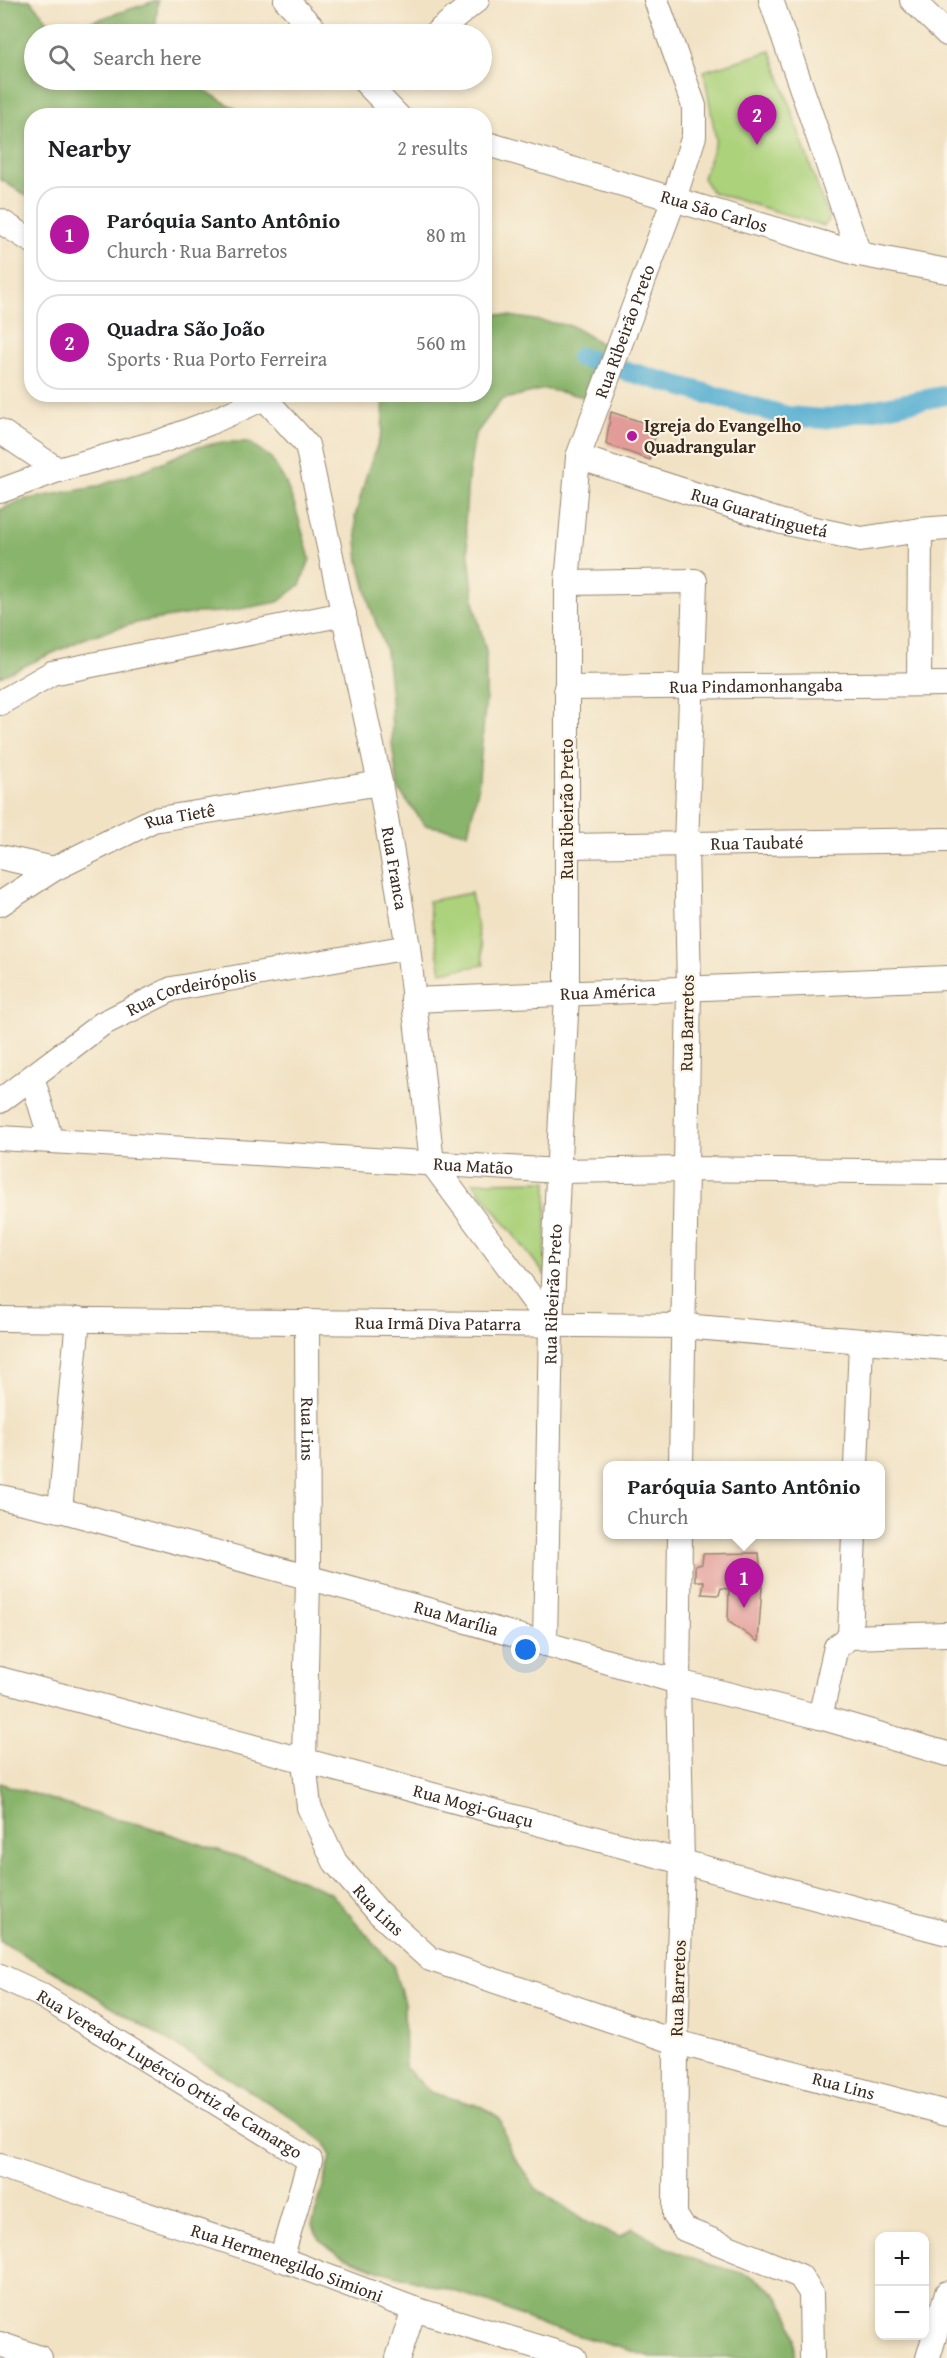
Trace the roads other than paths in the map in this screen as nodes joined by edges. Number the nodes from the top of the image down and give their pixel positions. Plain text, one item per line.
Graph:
1 (286, 0) edge
2 (477, 0) edge
3 (656, 0) edge
4 (771, 0) edge
5 (912, 0) edge
6 (309, 24) edge
7 (447, 24) edge
8 (947, 34) edge
9 (377, 90) edge
10 (392, 108) edge
11 (492, 145) edge
12 (674, 199) junction
13 (0, 221) edge
14 (24, 236) edge
15 (859, 254) junction
16 (947, 271) edge
17 (250, 402) edge
18 (268, 402) edge
19 (0, 431) edge
20 (578, 457) junction
21 (58, 470) junction
22 (0, 491) edge
23 (947, 528) edge
24 (920, 530) junction
25 (567, 583) junction
26 (344, 614) junction
27 (920, 684) junction
28 (947, 684) edge
29 (690, 686) junction
30 (566, 688) junction
31 (0, 704) edge
32 (380, 783) junction
33 (947, 840) edge
34 (686, 845) junction
35 (567, 846) junction
36 (0, 857) edge
37 (54, 869) junction
38 (0, 904) edge
39 (408, 947) junction
40 (947, 978) edge
41 (688, 988) junction
42 (567, 993) junction
43 (413, 1000) junction
44 (32, 1077) junction
45 (0, 1101) edge
46 (0, 1138) edge
47 (51, 1140) junction
48 (432, 1163) junction
49 (684, 1169) junction
50 (559, 1171) junction
51 (947, 1172) edge
52 (0, 1319) edge
53 (78, 1319) junction
54 (307, 1321) junction
55 (551, 1324) junction
56 (683, 1326) junction
57 (861, 1343) junction
58 (947, 1348) edge
59 (681, 1461) edge
60 (856, 1461) edge
61 (0, 1497) edge
62 (60, 1510) junction
63 (680, 1539) edge
64 (854, 1539) edge
65 (308, 1579) junction
66 (947, 1635) edge
67 (850, 1637) junction
68 (545, 1644) junction
69 (0, 1678) edge
70 (678, 1682) junction
71 (820, 1717) junction
72 (947, 1754) edge
73 (304, 1761) junction
74 (682, 1863) junction
75 (947, 1933) edge
76 (0, 1976) edge
77 (676, 2043) junction
78 (947, 2113) edge
79 (0, 2166) edge
80 (281, 2259) junction
81 (947, 2293) edge
82 (414, 2308) junction
83 (0, 2344) edge
84 (40, 2358) edge
85 (398, 2358) edge
86 (574, 2358) edge
87 (812, 2358) edge
88 (928, 2358) edge

1 - 6 street
2 - 7 street
3 - 12 street, Rua Ribeirão Preto
4 - 15 street
5 - 8 street
9 - 10 street
11 - 12 street, Rua São Carlos
12 - 15 street, Rua São Carlos
12 - 20 street, Rua Ribeirão Preto
13 - 14 street
15 - 16 street, Rua São Carlos
17 - 21 street
18 - 26 street, Rua Franca
19 - 21 street
20 - 24 street, Rua Guaratinguetá
20 - 25 street, Rua Ribeirão Preto
21 - 22 street
23 - 24 street, Rua Guaratinguetá
24 - 27 street
25 - 29 street, Rua Barretos
25 - 30 street, Rua Ribeirão Preto
26 - 31 street
26 - 32 street, Rua Franca
27 - 28 street, Rua Pindamonhangaba
27 - 29 street, Rua Pindamonhangaba
29 - 30 street, Rua Pindamonhangaba
29 - 34 street, Rua Barretos
30 - 35 street, Rua Ribeirão Preto
32 - 37 street, Rua Tietê
32 - 39 street, Rua Franca
33 - 34 street, Rua Taubaté
34 - 35 street, Rua Taubaté
34 - 41 street, Rua Barretos
35 - 42 street, Rua Ribeirão Preto
36 - 37 street
37 - 38 street, Rua Tietê
39 - 43 street, Rua Franca
39 - 44 street, Rua Cordeirópolis
40 - 41 street, Rua América
41 - 42 street, Rua América
41 - 49 street, Rua Barretos
42 - 43 street, Rua América
42 - 50 street, Rua Ribeirão Preto
43 - 48 street, Rua Franca
44 - 45 street, Rua Cordeirópolis
44 - 47 street
46 - 47 street, Rua Matão
47 - 48 street, Rua Matão
48 - 50 street, Rua Matão
48 - 55 street, Rua Franca
49 - 50 street, Rua Matão
49 - 51 street, Rua Matão
49 - 56 street, Rua Barretos
50 - 55 street, Rua Ribeirão Preto
52 - 53 street, Rua Irmã Diva Patarra
53 - 54 street, Rua Irmã Diva Patarra
53 - 62 street
54 - 55 street, Rua Irmã Diva Patarra
54 - 65 street, Rua Lins
55 - 56 street, Rua Irmã Diva Patarra
55 - 68 street, Rua Ribeirão Preto
56 - 57 street, Rua Irmã Diva Patarra
56 - 59 street, Rua Barretos
57 - 58 street, Rua Irmã Diva Patarra
57 - 60 street
61 - 62 street, Rua Marília
62 - 65 street, Rua Marília
63 - 70 street, Rua Barretos
64 - 67 street
65 - 68 street, Rua Marília
65 - 73 street, Rua Lins
66 - 67 street
67 - 71 street
68 - 70 street, Rua Marília
69 - 73 street, Rua Mogi-Guaçu
70 - 71 street, Rua Marília
70 - 74 street, Rua Barretos
71 - 72 street, Rua Marília
73 - 74 street, Rua Mogi-Guaçu
73 - 77 street, Rua Lins
74 - 75 street, Rua Mogi-Guaçu
74 - 77 street, Rua Barretos
76 - 80 street, Rua Vereador Lupércio Ortiz de Camargo
77 - 78 street, Rua Lins
77 - 87 street, Rua Barretos
79 - 80 street, Rua Hermenegildo Simioni
80 - 82 street, Rua Hermenegildo Simioni
81 - 88 street
82 - 85 street
82 - 86 street, Rua Hermenegildo Simioni
83 - 84 street

